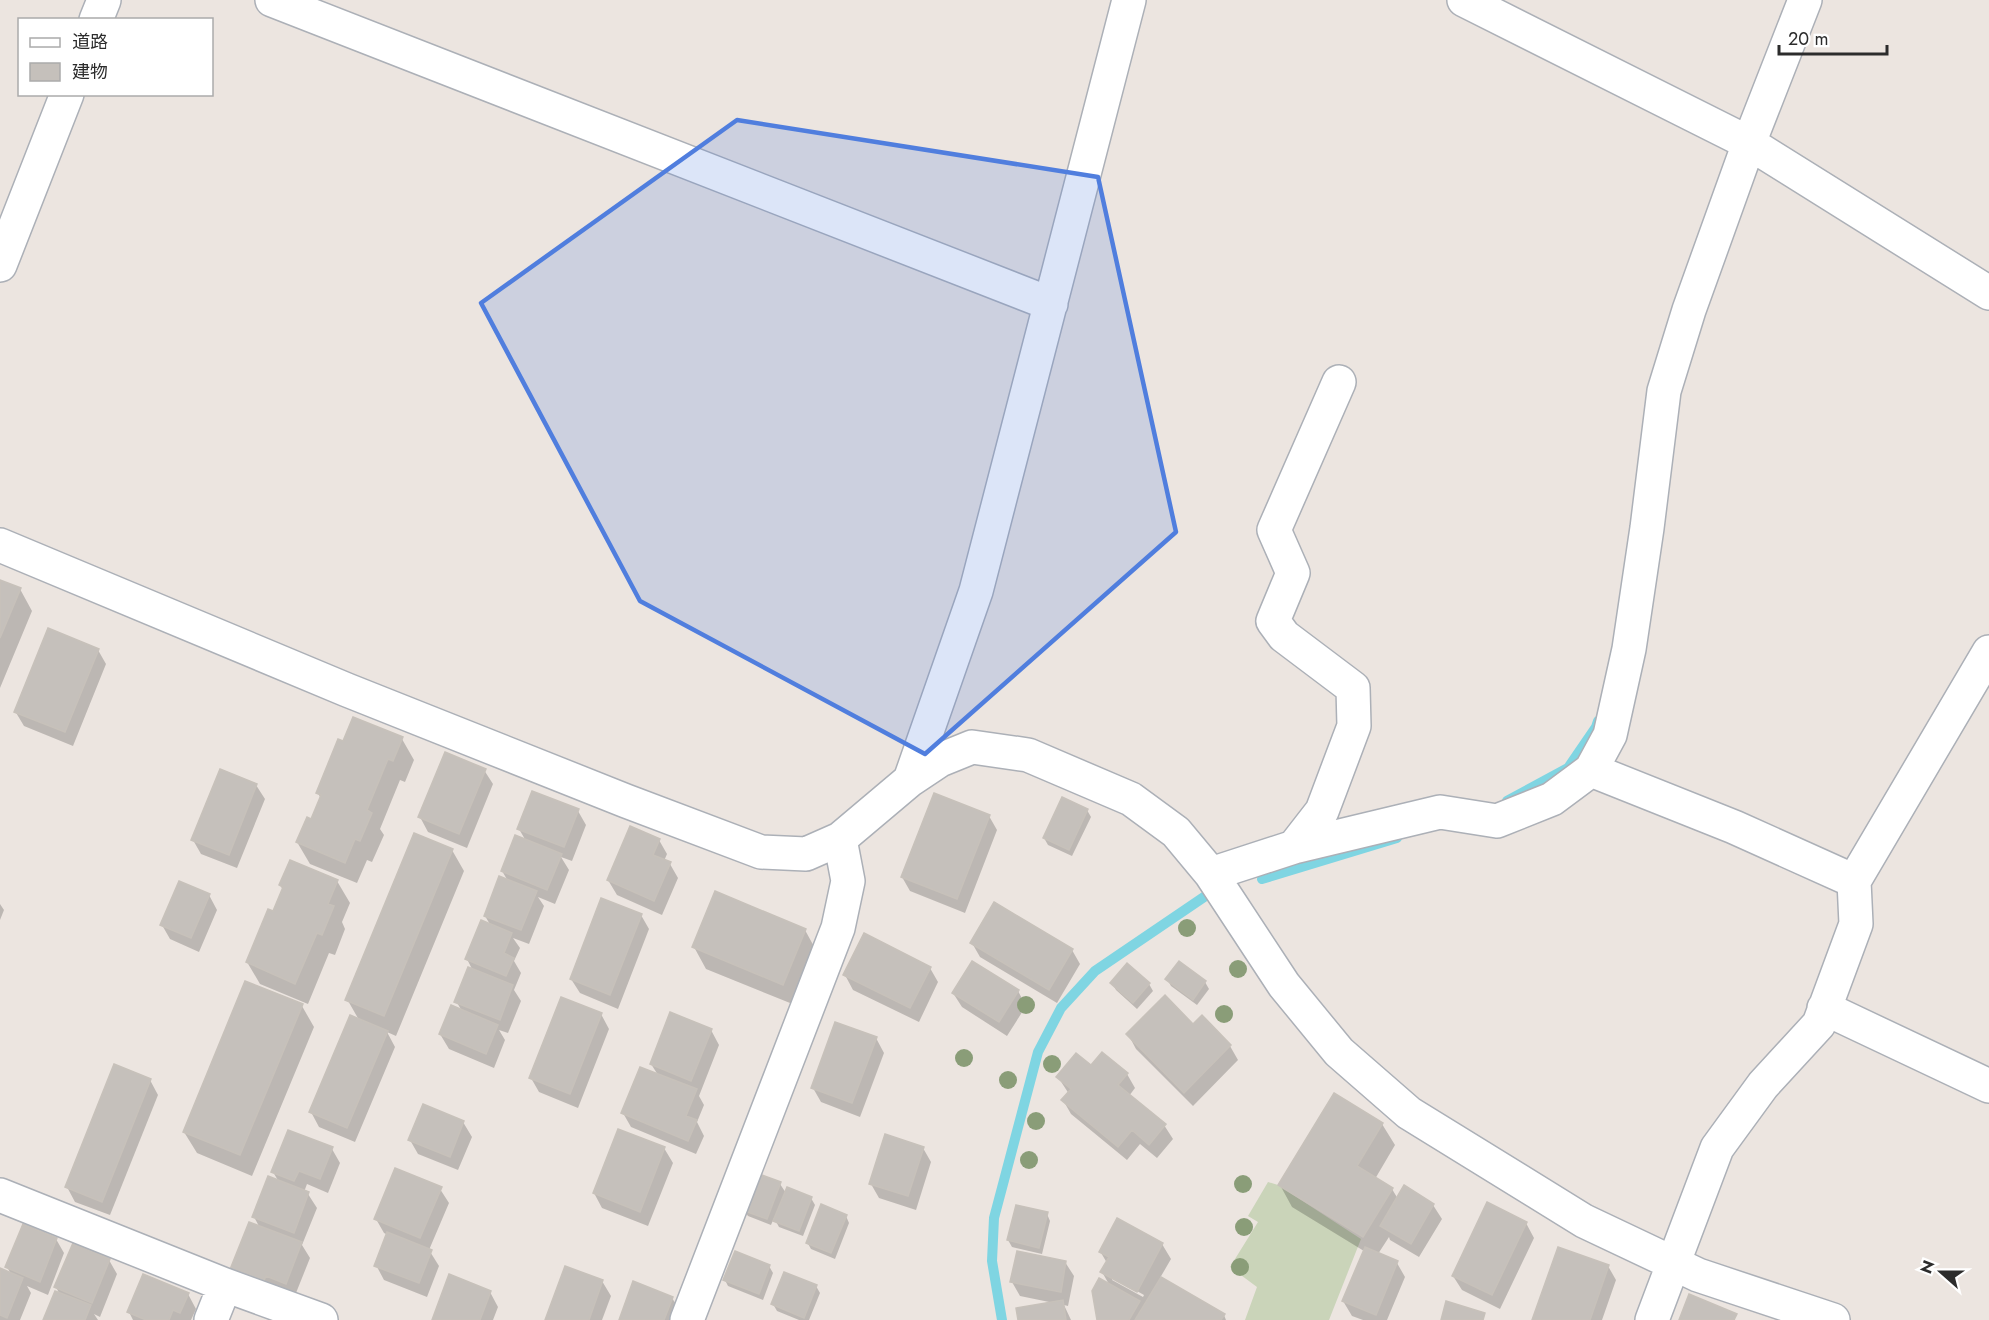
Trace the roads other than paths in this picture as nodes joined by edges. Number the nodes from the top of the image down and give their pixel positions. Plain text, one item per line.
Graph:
1 (104, 0) edge
2 (272, 0) edge
3 (1129, 0) edge
4 (1464, 0) edge
5 (1805, 0) edge
6 (97, 18) edge
7 (66, 96) edge
8 (1749, 143) junction
9 (0, 265) edge
10 (1989, 293) edge
11 (1051, 304) junction
12 (1339, 382) dead end
13 (0, 545) edge
14 (1989, 652) edge
15 (1591, 770) junction
16 (910, 780) junction
17 (840, 839) junction
18 (1294, 847) junction
19 (1211, 874) junction
20 (1854, 881) junction
21 (1824, 1008) junction
22 (1989, 1086) edge
23 (0, 1195) edge
24 (1674, 1266) junction
25 (225, 1285) junction
26 (211, 1320) edge
27 (321, 1320) edge
28 (687, 1320) edge
29 (1652, 1320) edge
30 (1833, 1320) edge

1 - 6 street
2 - 11 street
3 - 11 street
4 - 8 street
5 - 8 street
7 - 9 street
8 - 10 street
8 - 15 street
11 - 16 street
12 - 18 street
13 - 17 street
14 - 20 street
15 - 18 street
15 - 20 street
16 - 17 street
16 - 19 street
17 - 28 street
18 - 19 street
19 - 24 street
20 - 21 street
21 - 22 street
21 - 24 street
23 - 25 street
24 - 29 street
24 - 30 street
25 - 26 street
25 - 27 street

